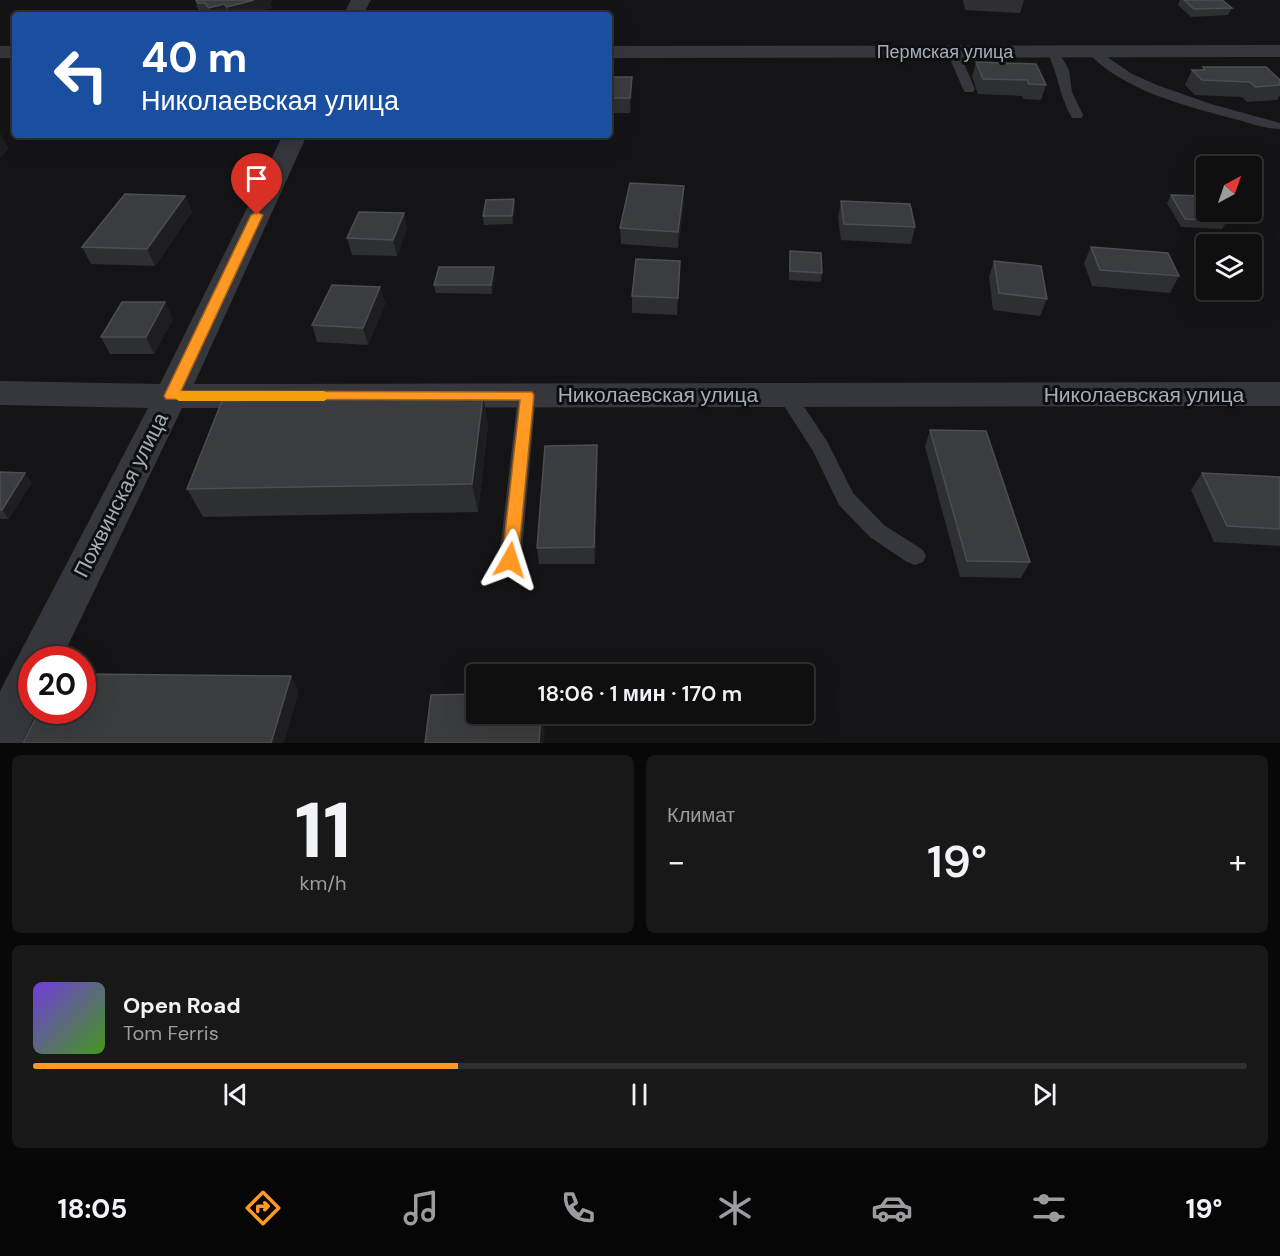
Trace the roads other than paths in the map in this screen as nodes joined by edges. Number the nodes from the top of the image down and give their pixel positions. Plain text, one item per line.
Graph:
1 (1053, 51) junction
2 (1094, 51) junction
3 (1280, 51) edge
4 (612, 52) edge
5 (952, 52) junction
6 (969, 88) dead end
7 (1077, 115) dead end
8 (1278, 126) dead end
9 (294, 138) edge
10 (0, 393) edge
11 (1280, 394) edge
12 (527, 395) junction
13 (786, 395) junction
14 (171, 396) junction
15 (915, 556) dead end
16 (510, 560) dead end
17 (46, 646) edge
18 (18, 703) edge
19 (0, 738) edge

1 - 2 street, Пермская улица
1 - 5 street, Пермская улица
1 - 7 lane
2 - 3 street, Пермская улица
2 - 8 lane
4 - 5 street, Пермская улица
5 - 6 lane
9 - 14 street, Пожвинская улица
10 - 14 street, Николаевская улица
11 - 13 street, Николаевская улица
12 - 13 street, Николаевская улица
12 - 14 street, Николаевская улица
12 - 16 lane
13 - 15 lane
14 - 17 street, Пожвинская улица
18 - 19 street

